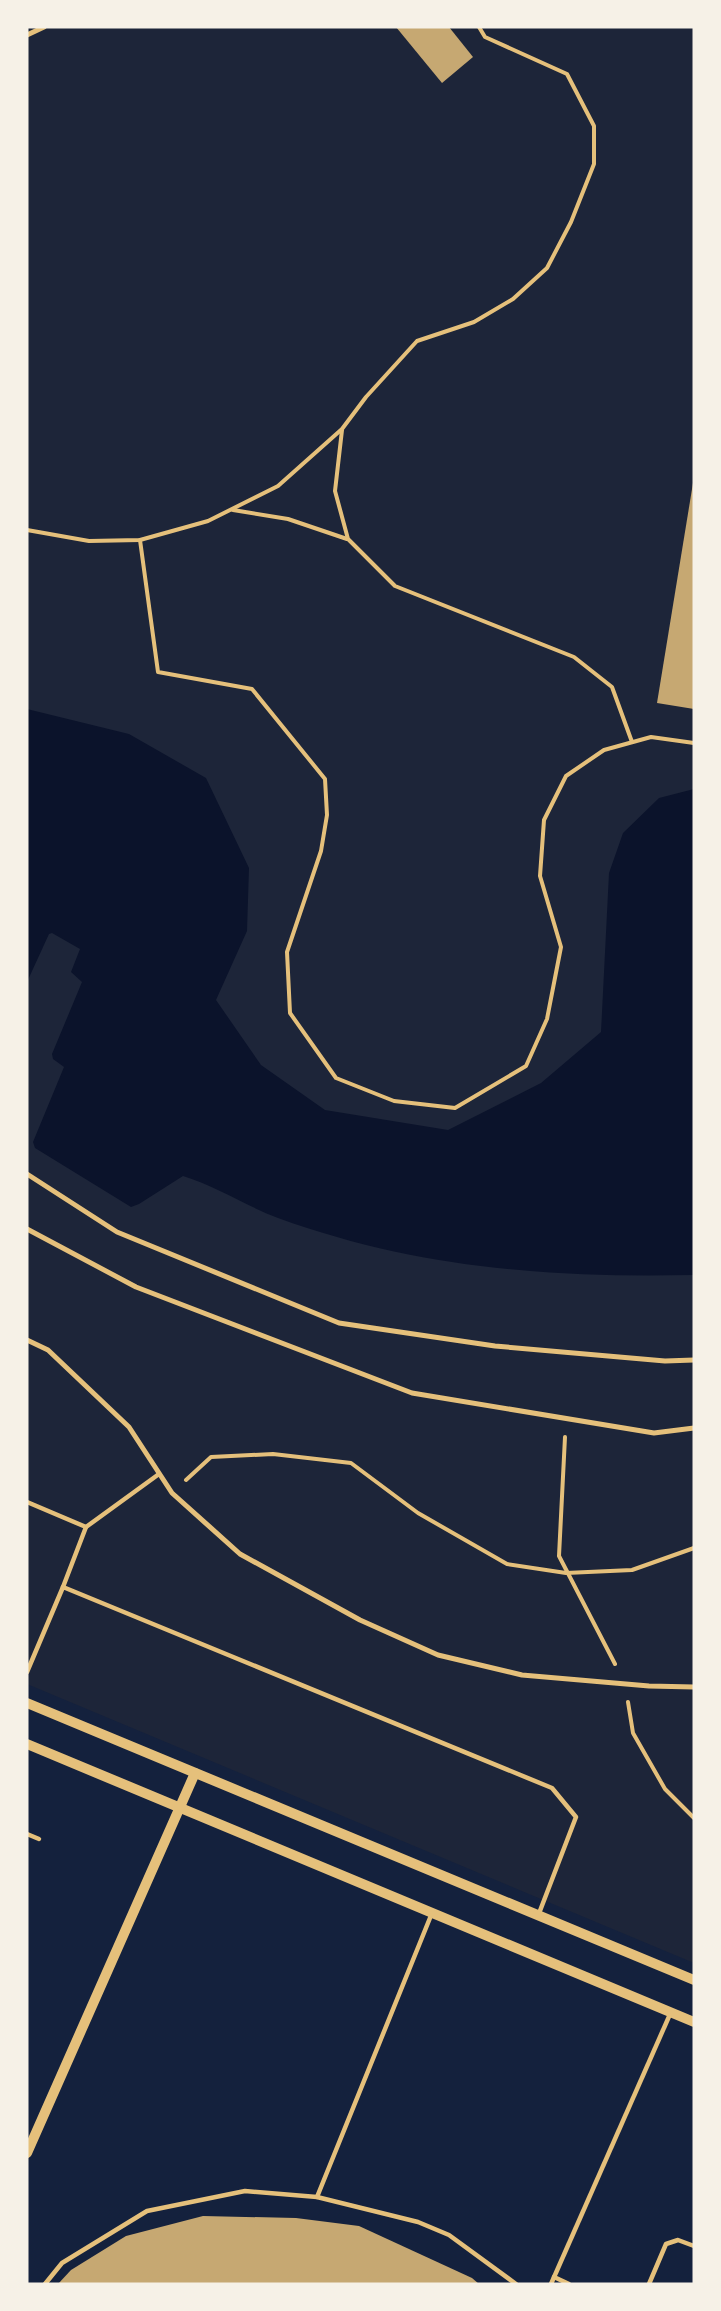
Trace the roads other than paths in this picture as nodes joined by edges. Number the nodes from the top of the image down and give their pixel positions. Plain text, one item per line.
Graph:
1 (44, 27) edge
2 (27, 35) edge
3 (27, 1174) edge
4 (27, 1228) edge
5 (27, 1340) edge
6 (694, 1360) edge
7 (694, 1428) edge
8 (159, 1474) junction
9 (27, 1502) edge
10 (86, 1527) junction
11 (63, 1587) junction
12 (27, 1672) edge
13 (694, 1687) edge
14 (27, 1703) edge
15 (27, 1744) edge
16 (195, 1773) junction
17 (180, 1808) junction
18 (27, 1834) edge
19 (39, 1839) dead end
20 (432, 1913) junction
21 (538, 1916) junction
22 (694, 1980) edge
23 (670, 2013) junction
24 (694, 2022) edge
25 (27, 2153) edge
26 (317, 2197) junction
27 (694, 2246) edge
28 (554, 2277) junction
29 (45, 2284) edge
30 (516, 2284) edge
31 (551, 2284) edge
32 (569, 2284) edge
33 (649, 2284) edge

1 - 2 street
3 - 6 street
4 - 7 street
5 - 8 street
8 - 10 lane
8 - 13 street
9 - 10 lane
10 - 11 lane
11 - 12 lane
11 - 21 lane
14 - 16 street
15 - 17 street
16 - 17 street
16 - 21 street
17 - 20 street
17 - 25 street
18 - 19 lane
20 - 23 street
20 - 26 lane
21 - 22 street
23 - 24 street
23 - 28 lane
26 - 29 lane
26 - 30 lane
27 - 33 lane
28 - 31 lane
28 - 32 lane

